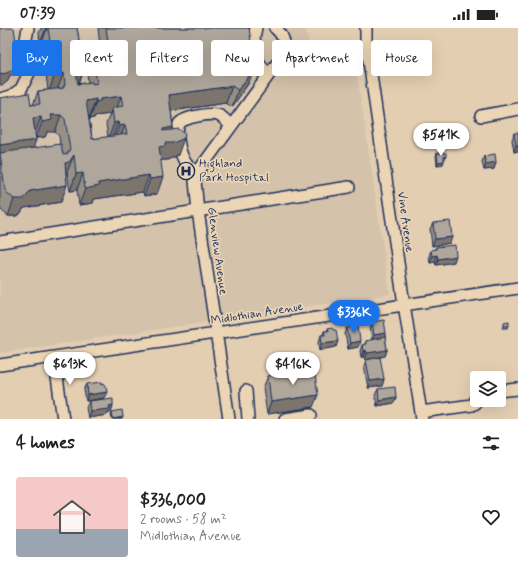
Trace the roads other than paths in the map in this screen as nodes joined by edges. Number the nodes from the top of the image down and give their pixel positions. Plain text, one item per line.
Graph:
1 (28, 28) edge
2 (256, 28) edge
3 (275, 28) edge
4 (366, 28) edge
5 (268, 76) junction
6 (0, 99) edge
7 (518, 109) edge
8 (481, 116) dead end
9 (231, 126) junction
10 (196, 177) junction
11 (349, 187) dead end
12 (198, 211) junction
13 (0, 242) edge
14 (518, 288) edge
15 (404, 304) junction
16 (216, 333) junction
17 (54, 357) junction
18 (0, 365) edge
19 (518, 389) edge
20 (506, 390) edge
21 (246, 391) dead end
22 (470, 405) edge
23 (311, 414) dead end
24 (421, 416) edge
25 (63, 419) edge
26 (229, 419) edge
27 (248, 419) edge
28 (285, 419) edge

1 - 6 street
2 - 5 street
3 - 5 street
4 - 15 street, Vine Avenue
5 - 9 street
7 - 8 street
9 - 10 street
9 - 10 street
10 - 12 street, Glenview Avenue
11 - 12 street
12 - 13 street
12 - 16 street, Glenview Avenue
14 - 15 street, Midlothian Avenue
15 - 16 street, Midlothian Avenue
15 - 24 street, Vine Avenue
16 - 17 street, Midlothian Avenue
16 - 26 street, Glenview Avenue
17 - 18 street, Midlothian Avenue
17 - 25 street
19 - 20 street
21 - 27 street
22 - 24 street
23 - 28 street

